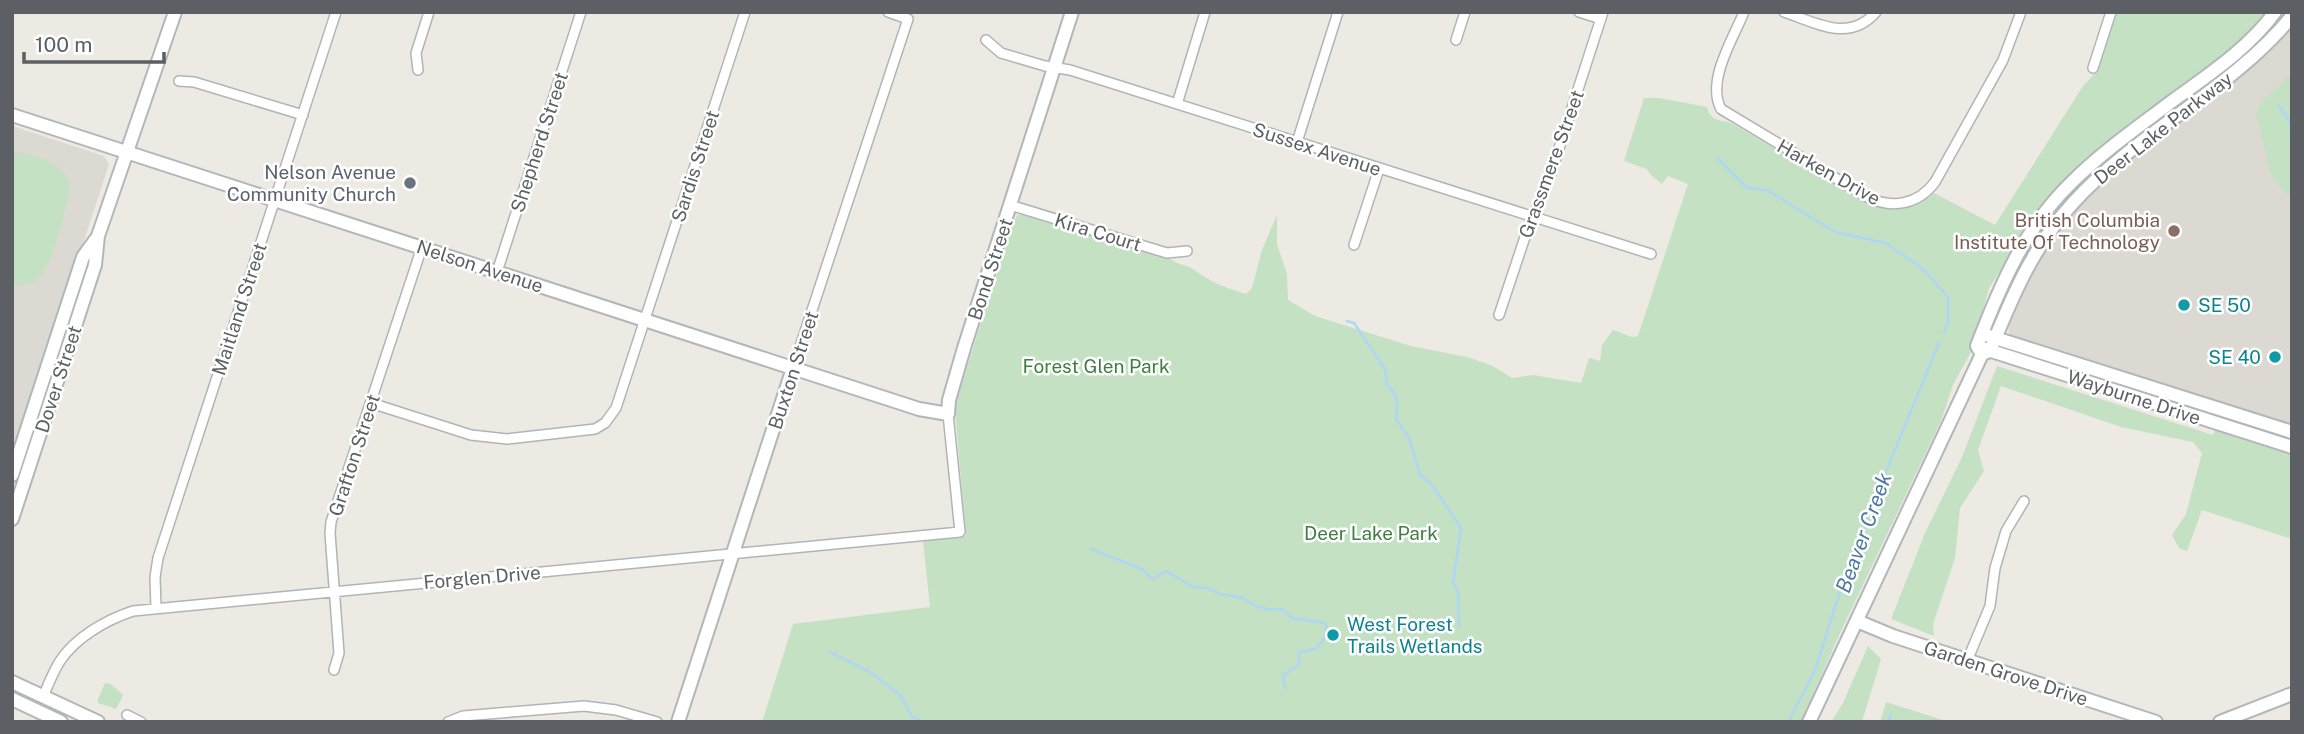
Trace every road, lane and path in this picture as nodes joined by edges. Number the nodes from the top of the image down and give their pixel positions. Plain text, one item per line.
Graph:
1 (175, 12) edge
2 (336, 12) edge
3 (429, 12) edge
4 (581, 12) edge
5 (745, 12) edge
6 (888, 12) edge
7 (1072, 12) edge
8 (1205, 12) edge
9 (1338, 12) edge
10 (1465, 12) edge
11 (1579, 12) edge
12 (1744, 12) edge
13 (1784, 12) edge
14 (1876, 12) edge
15 (2021, 12) edge
16 (2111, 12) edge
17 (2276, 12) edge
18 (1602, 15) edge
19 (2292, 16) edge
20 (986, 40) dead end
21 (1456, 40) dead end
22 (1054, 68) junction
23 (2093, 68) dead end
24 (418, 70) dead end
25 (179, 82) dead end
26 (1177, 104) junction
27 (12, 115) edge
28 (303, 115) junction
29 (1297, 142) junction
30 (127, 152) junction
31 (1379, 169) junction
32 (275, 200) junction
33 (1010, 205) junction
34 (1533, 218) junction
35 (98, 236) junction
36 (1354, 245) dead end
37 (422, 247) junction
38 (1187, 251) dead end
39 (1651, 254) dead end
40 (497, 272) junction
41 (1499, 315) dead end
42 (645, 320) junction
43 (1995, 338) junction
44 (1983, 346) junction
45 (793, 368) junction
46 (370, 403) junction
47 (948, 414) junction
48 (2292, 432) edge
49 (2292, 447) edge
50 (12, 475) edge
51 (2024, 501) dead end
52 (12, 520) edge
53 (960, 532) joint
54 (733, 555) junction
55 (335, 590) junction
56 (156, 608) junction
57 (1857, 621) junction
58 (1967, 661) junction
59 (334, 670) dead end
60 (12, 682) edge
61 (2292, 694) edge
62 (43, 697) junction
63 (12, 699) edge
64 (127, 715) dead end
65 (2227, 720) edge
66 (61, 722) edge
67 (98, 722) edge
68 (141, 722) edge
69 (449, 722) edge
70 (657, 722) edge
71 (678, 722) edge
72 (1810, 722) edge
73 (2156, 722) edge

1 - 30 street, Dover Street
2 - 28 street, Maitland Street
3 - 24 street
4 - 40 street, Shepherd Street
5 - 42 street, Sardis Street
6 - 45 street, Buxton Street
7 - 22 street, Bond Street
8 - 26 street
9 - 29 street
10 - 21 street
11 - 18 street
12 - 15 street, Harken Drive
13 - 14 street
16 - 23 street
17 - 44 street, Deer Lake Parkway
18 - 34 street, Grassmere Street
19 - 43 street, Deer Lake Parkway
20 - 22 street, Sussex Avenue
22 - 26 street, Sussex Avenue
22 - 33 street, Bond Street
25 - 28 street
26 - 29 street, Sussex Avenue
27 - 30 street, Nelson Avenue
28 - 32 street, Maitland Street
29 - 31 street, Sussex Avenue
30 - 32 street, Nelson Avenue
30 - 35 street, Dover Street
31 - 34 street, Sussex Avenue
31 - 36 street
32 - 37 street, Nelson Avenue
32 - 56 street, Maitland Street
33 - 38 street, Kira Court
33 - 47 street, Bond Street
34 - 39 street, Sussex Avenue
34 - 41 street, Grassmere Street
35 - 50 street, Dover Street
35 - 52 street, Dover Street
37 - 40 street, Nelson Avenue
37 - 46 street, Grafton Street
40 - 42 street, Nelson Avenue
42 - 45 street, Nelson Avenue
42 - 46 street, Sardis Street
43 - 44 street, Deer Lake Parkway
43 - 48 street, Wayburne Drive
44 - 49 street, Wayburne Drive
44 - 57 street, Deer Lake Parkway
45 - 47 street, Nelson Avenue
45 - 54 street, Buxton Street
46 - 55 street, Grafton Street
47 - 53 street, Bond Street
51 - 58 street
53 - 54 street, Forglen Drive
54 - 55 street, Forglen Drive
54 - 71 street, Buxton Street
55 - 56 street, Forglen Drive
55 - 59 street, Grafton Street
56 - 62 street, Forglen Drive
57 - 58 street, Garden Grove Drive
57 - 72 street, Deer Lake Parkway
58 - 73 street, Garden Grove Drive
60 - 62 street
61 - 65 street
62 - 67 street
63 - 66 street
64 - 68 street
69 - 70 street

